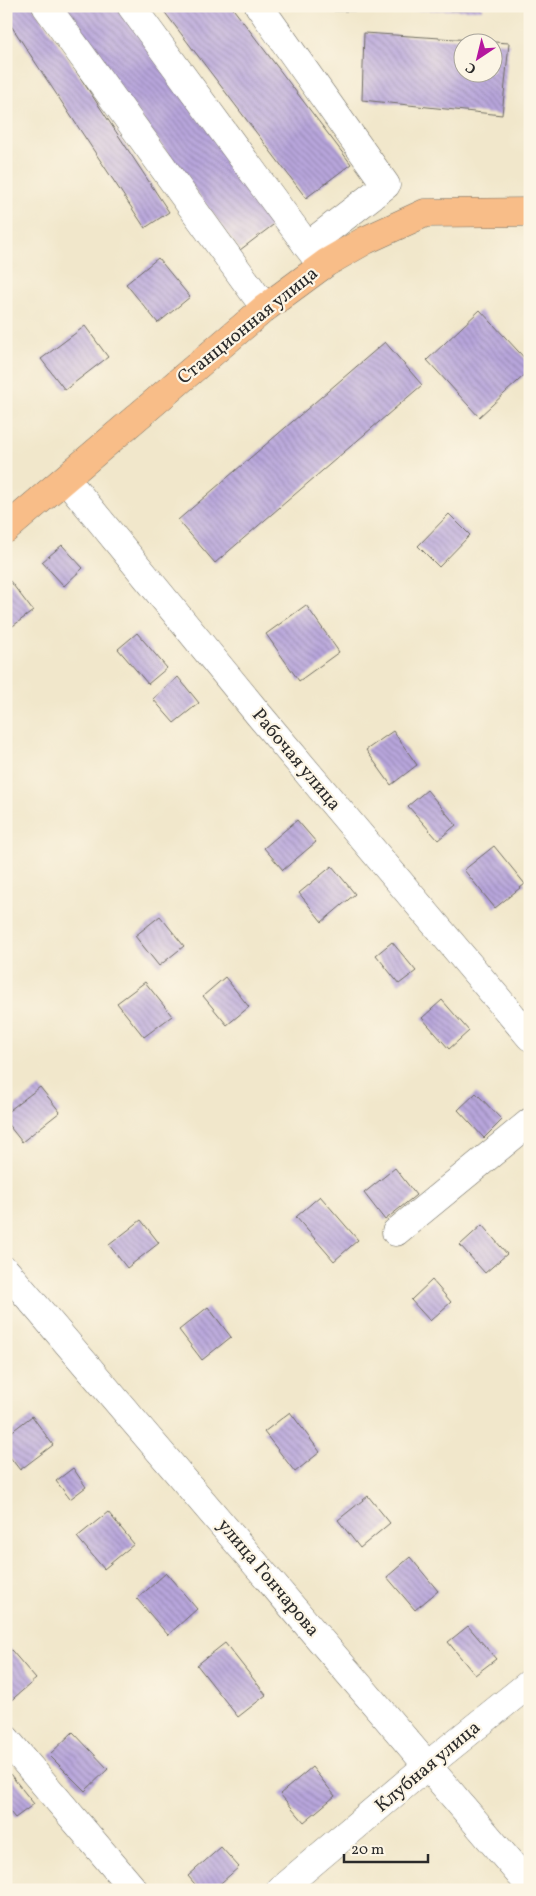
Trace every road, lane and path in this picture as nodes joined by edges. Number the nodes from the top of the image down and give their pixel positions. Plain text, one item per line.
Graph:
1 (46, 6) edge
2 (131, 6) edge
3 (259, 6) edge
4 (530, 212) edge
5 (314, 256) junction
6 (266, 308) junction
7 (66, 479) junction
8 (6, 529) edge
9 (530, 1037) edge
10 (530, 1122) edge
11 (396, 1232) dead end
12 (6, 1271) edge
13 (530, 1683) edge
14 (6, 1739) edge
15 (428, 1765) junction
16 (530, 1886) edge
17 (134, 1890) edge
18 (280, 1890) edge

1 - 6 street
2 - 5 street
3 - 5 street
4 - 5 main road, Станционная улица
5 - 6 main road, Станционная улица
6 - 7 main road, Станционная улица
7 - 8 main road, Станционная улица
7 - 9 street, Рабочая улица
10 - 11 street
12 - 15 street, улица Гончарова
13 - 15 street, Клубная улица
14 - 17 street
15 - 16 street, улица Гончарова
15 - 18 street, Клубная улица

